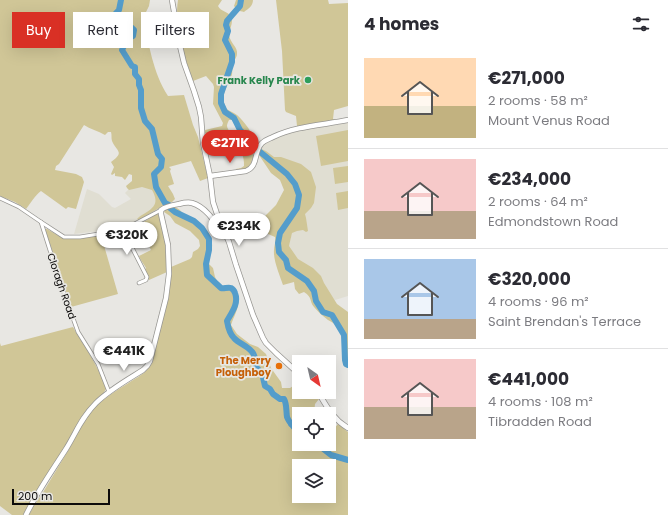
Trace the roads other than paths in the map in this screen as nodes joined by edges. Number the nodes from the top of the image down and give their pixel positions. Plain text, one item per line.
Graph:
1 (173, 1) edge
2 (348, 120) edge
3 (210, 176) junction
4 (0, 198) edge
5 (163, 208) junction
6 (41, 222) junction
7 (123, 230) junction
8 (226, 235) junction
9 (139, 284) dead end
10 (292, 368) edge
11 (109, 392) junction
12 (322, 399) edge
13 (348, 428) edge
14 (26, 515) edge

1 - 3 street
2 - 3 street
3 - 8 street
4 - 6 street
5 - 7 street
5 - 8 street
5 - 11 street
6 - 7 street
6 - 11 street, Cloragh Road
7 - 9 street
8 - 10 street
11 - 14 street
12 - 13 street

